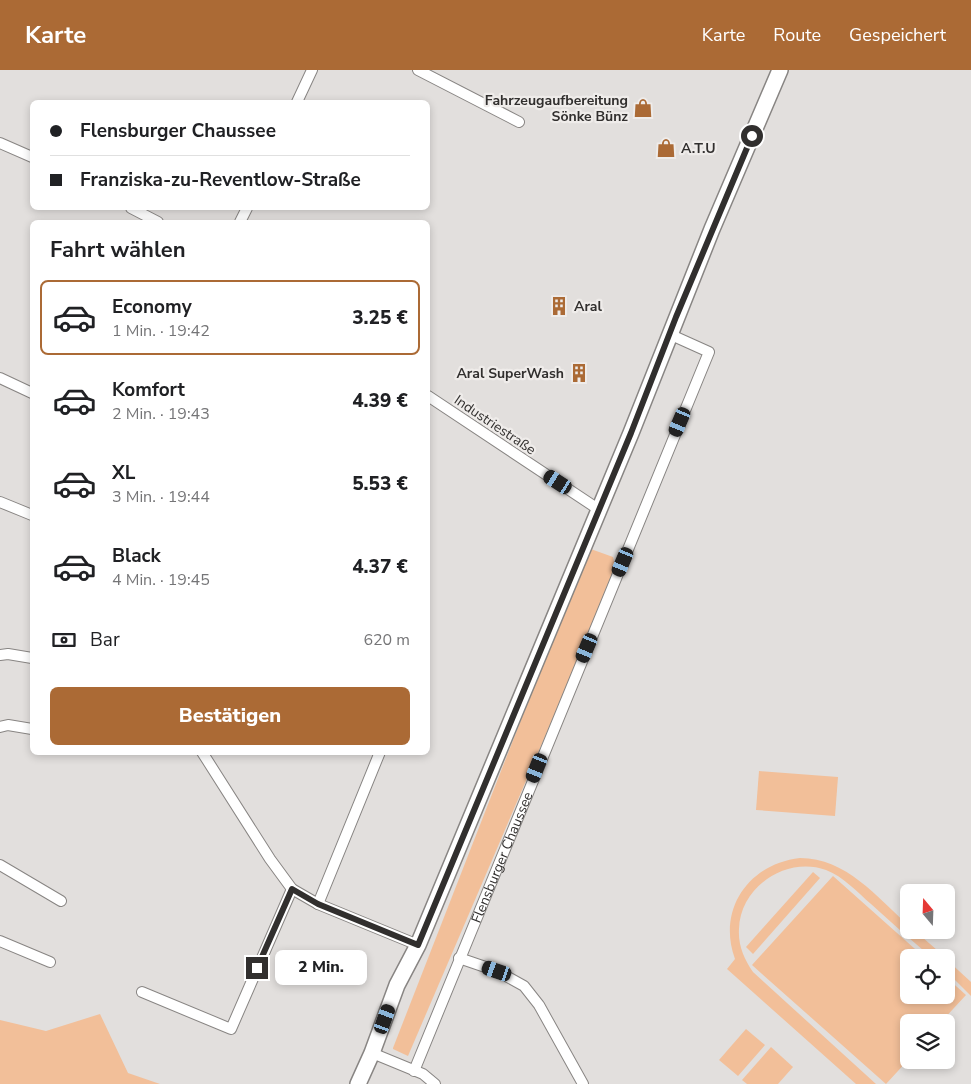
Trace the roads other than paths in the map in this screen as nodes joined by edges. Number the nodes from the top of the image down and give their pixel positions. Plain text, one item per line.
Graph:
1 (312, 70) edge
2 (418, 70) edge
3 (780, 70) edge
4 (298, 100) edge
5 (520, 122) dead end
6 (0, 143) edge
7 (30, 156) edge
8 (135, 210) edge
9 (154, 220) edge
10 (669, 334) junction
11 (0, 378) edge
12 (30, 392) edge
13 (430, 397) edge
14 (0, 502) edge
15 (598, 509) junction
16 (30, 514) edge
17 (0, 655) edge
18 (30, 658) edge
19 (0, 727) edge
20 (30, 729) edge
21 (204, 755) edge
22 (379, 755) edge
23 (0, 865) edge
24 (292, 889) junction
25 (61, 901) dead end
26 (318, 904) junction
27 (0, 940) edge
28 (418, 945) junction
29 (459, 958) junction
30 (50, 962) dead end
31 (142, 992) dead end
32 (372, 1053) junction
33 (414, 1071) junction
34 (358, 1084) edge
35 (435, 1084) edge
36 (583, 1084) edge

1 - 4 street
2 - 5 street
3 - 10 main road
6 - 7 street
8 - 9 street
10 - 15 main road
10 - 29 street, Flensburger Chaussee
11 - 12 street
13 - 15 street, Industriestraße
14 - 16 street
15 - 28 main road
17 - 18 street
19 - 20 street
21 - 24 street
22 - 26 street
23 - 25 street
24 - 26 street
24 - 31 street
26 - 28 street
27 - 30 street
28 - 32 main road
29 - 33 street, Flensburger Chaussee
29 - 36 street
32 - 33 street
32 - 34 main road
33 - 35 street

